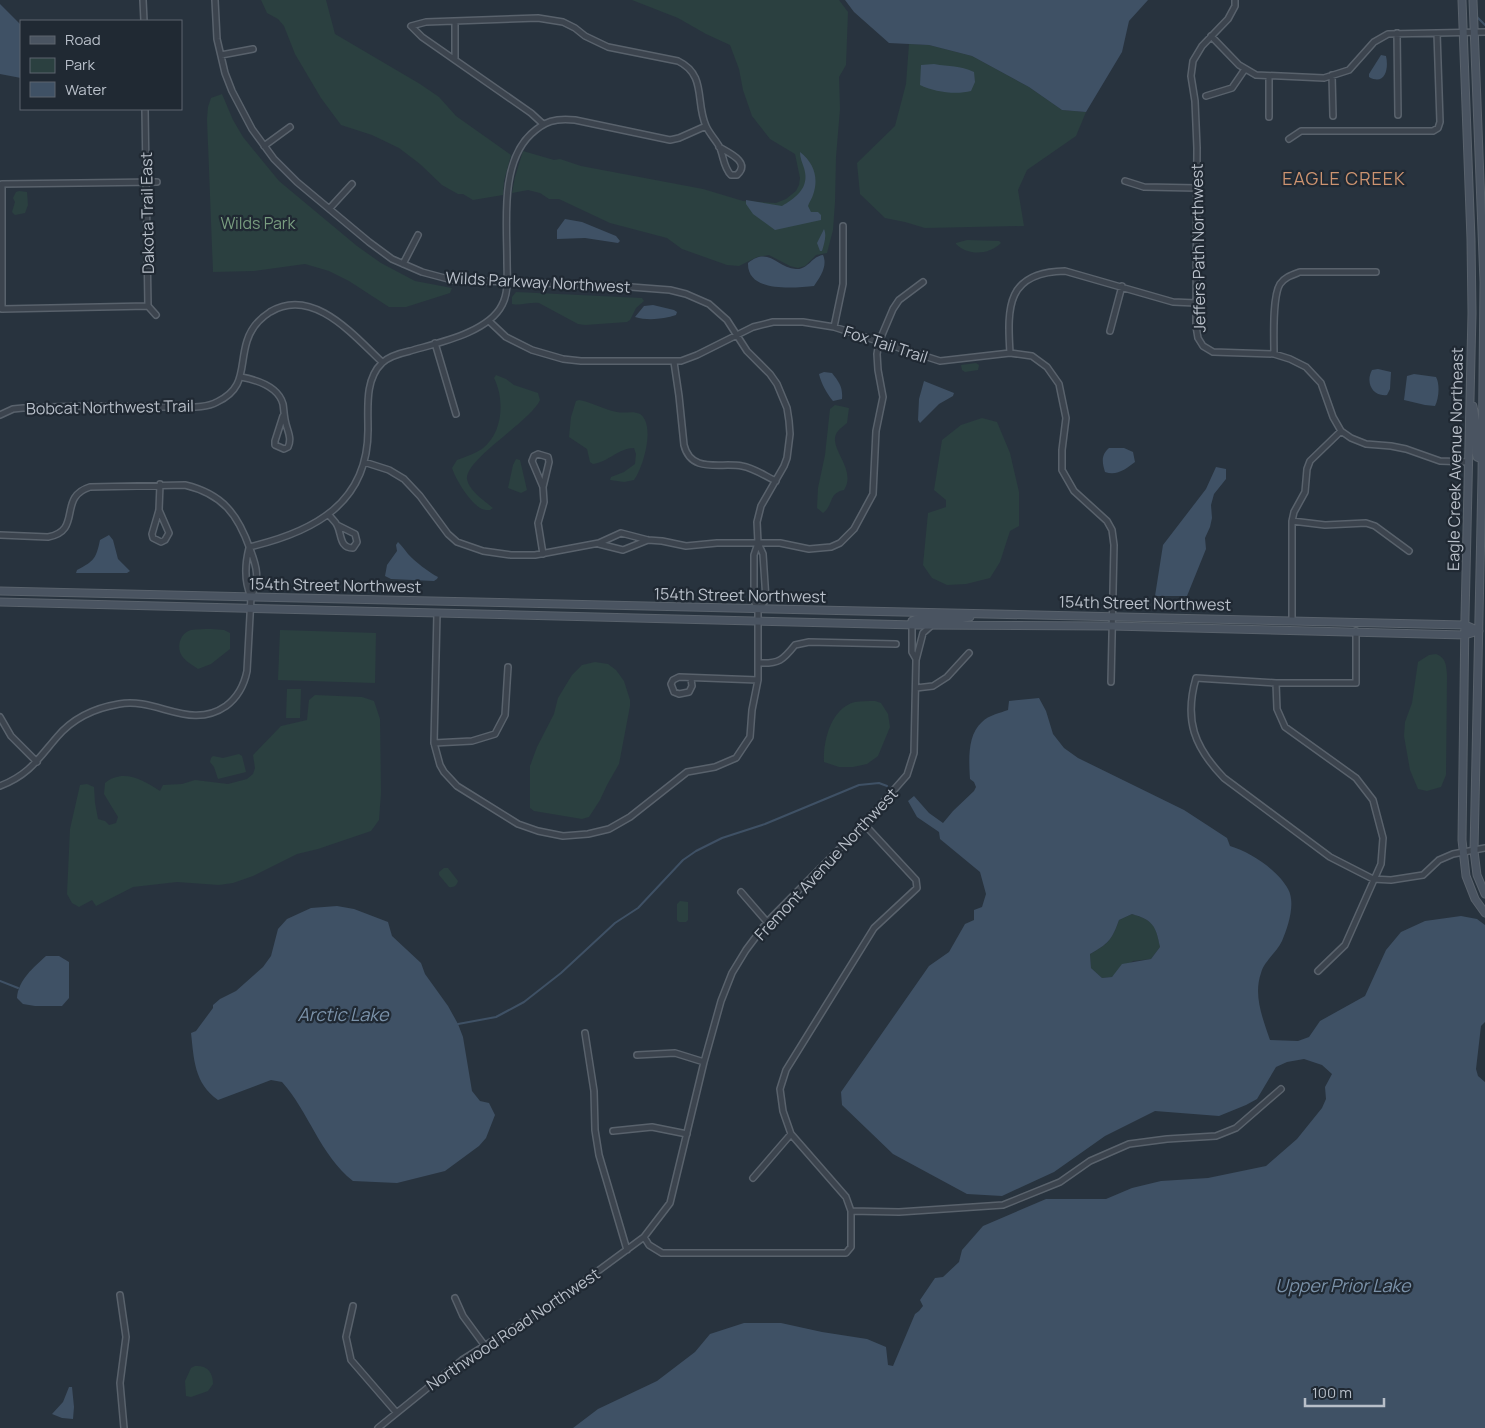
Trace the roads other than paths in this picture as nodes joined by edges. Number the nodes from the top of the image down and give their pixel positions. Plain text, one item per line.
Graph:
1 (143, 0) edge
2 (215, 0) edge
3 (1235, 0) edge
4 (1462, 0) edge
5 (1474, 0) edge
6 (144, 20) edge
7 (455, 21) junction
8 (1464, 32) junction
9 (1475, 32) junction
10 (1485, 32) edge
11 (1397, 33) junction
12 (1437, 33) junction
13 (1211, 36) junction
14 (253, 49) dead end
15 (221, 55) junction
16 (455, 59) junction
17 (1245, 69) junction
18 (1269, 76) junction
19 (1332, 76) junction
20 (1206, 96) dead end
21 (145, 110) edge
22 (1398, 115) dead end
23 (1333, 116) dead end
24 (1269, 117) dead end
25 (543, 124) junction
26 (706, 126) junction
27 (290, 127) dead end
28 (1288, 139) dead end
29 (264, 146) junction
30 (719, 147) junction
31 (1125, 181) dead end
32 (147, 182) junction
33 (157, 182) dead end
34 (1, 184) edge
35 (352, 184) dead end
36 (1197, 188) junction
37 (330, 208) junction
38 (842, 226) dead end
39 (1, 232) edge
40 (418, 235) dead end
41 (403, 264) junction
42 (1376, 272) dead end
43 (507, 282) junction
44 (923, 282) dead end
45 (1484, 282) edge
46 (1472, 283) junction
47 (1122, 286) junction
48 (1196, 303) junction
49 (148, 306) junction
50 (1, 309) edge
51 (156, 315) dead end
52 (489, 320) junction
53 (834, 327) junction
54 (1110, 331) dead end
55 (737, 334) junction
56 (880, 342) junction
57 (436, 343) junction
58 (1010, 353) junction
59 (1274, 354) junction
60 (382, 362) junction
61 (674, 362) junction
62 (241, 376) junction
63 (1471, 396) junction
64 (456, 414) dead end
65 (0, 415) edge
66 (283, 416) junction
67 (1341, 431) junction
68 (1483, 459) edge
69 (364, 462) junction
70 (1469, 462) junction
71 (776, 481) junction
72 (160, 484) junction
73 (543, 487) junction
74 (159, 510) junction
75 (328, 515) junction
76 (1292, 521) junction
77 (337, 525) junction
78 (0, 535) edge
79 (648, 540) junction
80 (599, 543) junction
81 (758, 543) junction
82 (249, 547) junction
83 (1409, 551) dead end
84 (543, 554) junction
85 (0, 591) edge
86 (251, 597) junction
87 (0, 602) edge
88 (250, 608) junction
89 (758, 609) junction
90 (437, 613) junction
91 (990, 614) junction
92 (1112, 616) junction
93 (1292, 620) junction
94 (758, 621) junction
95 (912, 625) junction
96 (932, 625) junction
97 (1465, 625) junction
98 (1112, 626) junction
99 (1356, 631) junction
100 (1482, 631) edge
101 (1465, 635) junction
102 (896, 644) dead end
103 (969, 653) dead end
104 (916, 660) junction
105 (759, 663) junction
106 (508, 667) dead end
107 (691, 678) dead end
108 (758, 680) junction
109 (1111, 682) dead end
110 (1276, 682) junction
111 (916, 688) junction
112 (0, 716) edge
113 (434, 743) junction
114 (37, 762) junction
115 (0, 786) edge
116 (864, 824) junction
117 (1485, 848) edge
118 (1468, 852) junction
119 (1374, 879) junction
120 (741, 892) dead end
121 (1485, 894) edge
122 (1485, 913) edge
123 (767, 922) junction
124 (1318, 971) dead end
125 (584, 1033) dead end
126 (637, 1055) dead end
127 (704, 1062) junction
128 (1281, 1089) dead end
129 (613, 1131) dead end
130 (687, 1134) junction
131 (791, 1134) junction
132 (753, 1178) dead end
133 (851, 1211) junction
134 (644, 1237) junction
135 (627, 1250) junction
136 (120, 1295) dead end
137 (455, 1298) dead end
138 (353, 1306) dead end
139 (484, 1346) junction
140 (396, 1412) junction
141 (124, 1428) edge
142 (378, 1428) edge

1 - 6 street
2 - 15 street, Wilds Parkway Northwest
3 - 13 street, Jeffers Path Northwest
4 - 8 street, Eagle Creek Avenue Northeast
5 - 9 street, Eagle Creek Avenue Northeast
7 - 16 street
7 - 16 street
7 - 26 street
8 - 9 street
8 - 12 street
8 - 46 street, Eagle Creek Avenue Northeast
9 - 10 street
9 - 45 street, Eagle Creek Avenue Northeast
11 - 12 street
11 - 19 street
11 - 22 street
12 - 28 street
13 - 17 street
13 - 36 street, Jeffers Path Northwest
14 - 15 street
15 - 29 street, Wilds Parkway Northwest
16 - 25 street
17 - 18 street
17 - 20 street
18 - 19 street
18 - 24 street
19 - 23 street
21 - 32 street, Dakota Trail East
25 - 26 street
25 - 43 street
26 - 30 street
27 - 29 street
29 - 37 street, Wilds Parkway Northwest
30 - 30 street
31 - 36 street
32 - 33 street
32 - 34 street
32 - 49 street, Dakota Trail East
34 - 39 street
35 - 37 street
36 - 48 street, Jeffers Path Northwest
37 - 41 street, Wilds Parkway Northwest
38 - 53 street
39 - 50 street
40 - 41 street
41 - 43 street, Wilds Parkway Northwest
42 - 59 street
43 - 52 street
43 - 55 street, Wilds Parkway Northwest
44 - 56 street
45 - 46 street
45 - 68 street, Eagle Creek Avenue Northeast
46 - 63 street, Eagle Creek Avenue Northeast
47 - 48 street
47 - 54 street
47 - 58 street
48 - 59 street, Jeffers Path Northwest
49 - 50 street
49 - 51 street
52 - 57 street
52 - 61 street, Fox Tail Trail
53 - 55 street, Fox Tail Trail
53 - 56 street, Fox Tail Trail
55 - 61 street, Fox Tail Trail
55 - 71 street, Wilds Parkway Northwest
56 - 58 street, Fox Tail Trail
56 - 81 street
57 - 60 street
57 - 64 street
58 - 92 street, Fox Tail Trail
59 - 67 street, Jeffers Path Northwest
60 - 62 street, Bobcat Northwest Trail
60 - 69 street
61 - 71 street
62 - 65 street, Bobcat Northwest Trail
62 - 66 street
63 - 68 street
63 - 70 street, Eagle Creek Avenue Northeast
66 - 66 street
67 - 70 street
67 - 76 street
68 - 100 street, Eagle Creek Avenue Northeast
69 - 75 street
69 - 84 street
70 - 97 street, Eagle Creek Avenue Northeast
71 - 81 street, Wilds Parkway Northwest
72 - 74 street
72 - 78 street
72 - 82 street
73 - 73 street
73 - 84 street
74 - 74 street
75 - 77 street
75 - 82 street
76 - 83 street
76 - 93 street
77 - 77 street
79 - 80 street
79 - 80 street
79 - 81 street
80 - 84 street
81 - 89 street, Wilds Parkway Northwest
81 - 89 street, Wilds Parkway Northwest
82 - 86 street
82 - 86 street
85 - 86 street, 154th Street Northwest
86 - 88 street
86 - 89 street, 154th Street Northwest
87 - 88 street, 154th Street Northwest
88 - 90 street, 154th Street Northwest
88 - 114 street
89 - 91 street, 154th Street Northwest
89 - 94 street, Wilds Parkway Northwest
90 - 94 street, 154th Street Northwest
90 - 113 street, Wilds Parkway Northwest
91 - 92 street, 154th Street Northwest
91 - 95 street
92 - 93 street, 154th Street Northwest
92 - 98 street, Fox Tail Trail
93 - 97 street, 154th Street Northwest
94 - 95 street, 154th Street Northwest
94 - 105 street, Wilds Parkway Northwest
95 - 96 street, 154th Street Northwest
95 - 104 street, Fremont Avenue Northwest
96 - 98 street, 154th Street Northwest
96 - 104 street, Fremont Avenue Northwest
97 - 100 street, 154th Street Northwest
97 - 101 street, Eagle Creek Avenue Northeast
98 - 99 street, 154th Street Northwest
98 - 109 street, Fox Tail Trail
99 - 101 street, 154th Street Northwest
99 - 110 street
100 - 101 street, 154th Street Northwest
100 - 118 street, Eagle Creek Avenue Northeast
101 - 118 street, Eagle Creek Avenue Northeast
102 - 105 street
103 - 111 street
104 - 111 street, Fremont Avenue Northwest
105 - 108 street, Wilds Parkway Northwest
106 - 113 street
107 - 108 street
108 - 113 street, Wilds Parkway Northwest
110 - 119 street
110 - 119 street
111 - 116 street, Fremont Avenue Northwest
112 - 114 street
114 - 115 street
116 - 123 street, Fremont Avenue Northwest
116 - 131 street
117 - 118 street
118 - 119 street
118 - 121 street, Eagle Creek Avenue Northeast
118 - 122 street, Eagle Creek Avenue Northeast
119 - 124 street
120 - 123 street
123 - 127 street, Fremont Avenue Northwest
125 - 135 street
126 - 127 street
127 - 130 street, Fremont Avenue Northwest
128 - 133 street
129 - 130 street
130 - 134 street, Fremont Avenue Northwest
131 - 132 street
131 - 133 street
133 - 134 street
134 - 135 street, Fremont Avenue Northwest
135 - 139 street, Northwood Road Northwest
136 - 141 street
137 - 139 street
138 - 140 street
139 - 140 street, Northwood Road Northwest
140 - 142 street, Northwood Road Northwest

